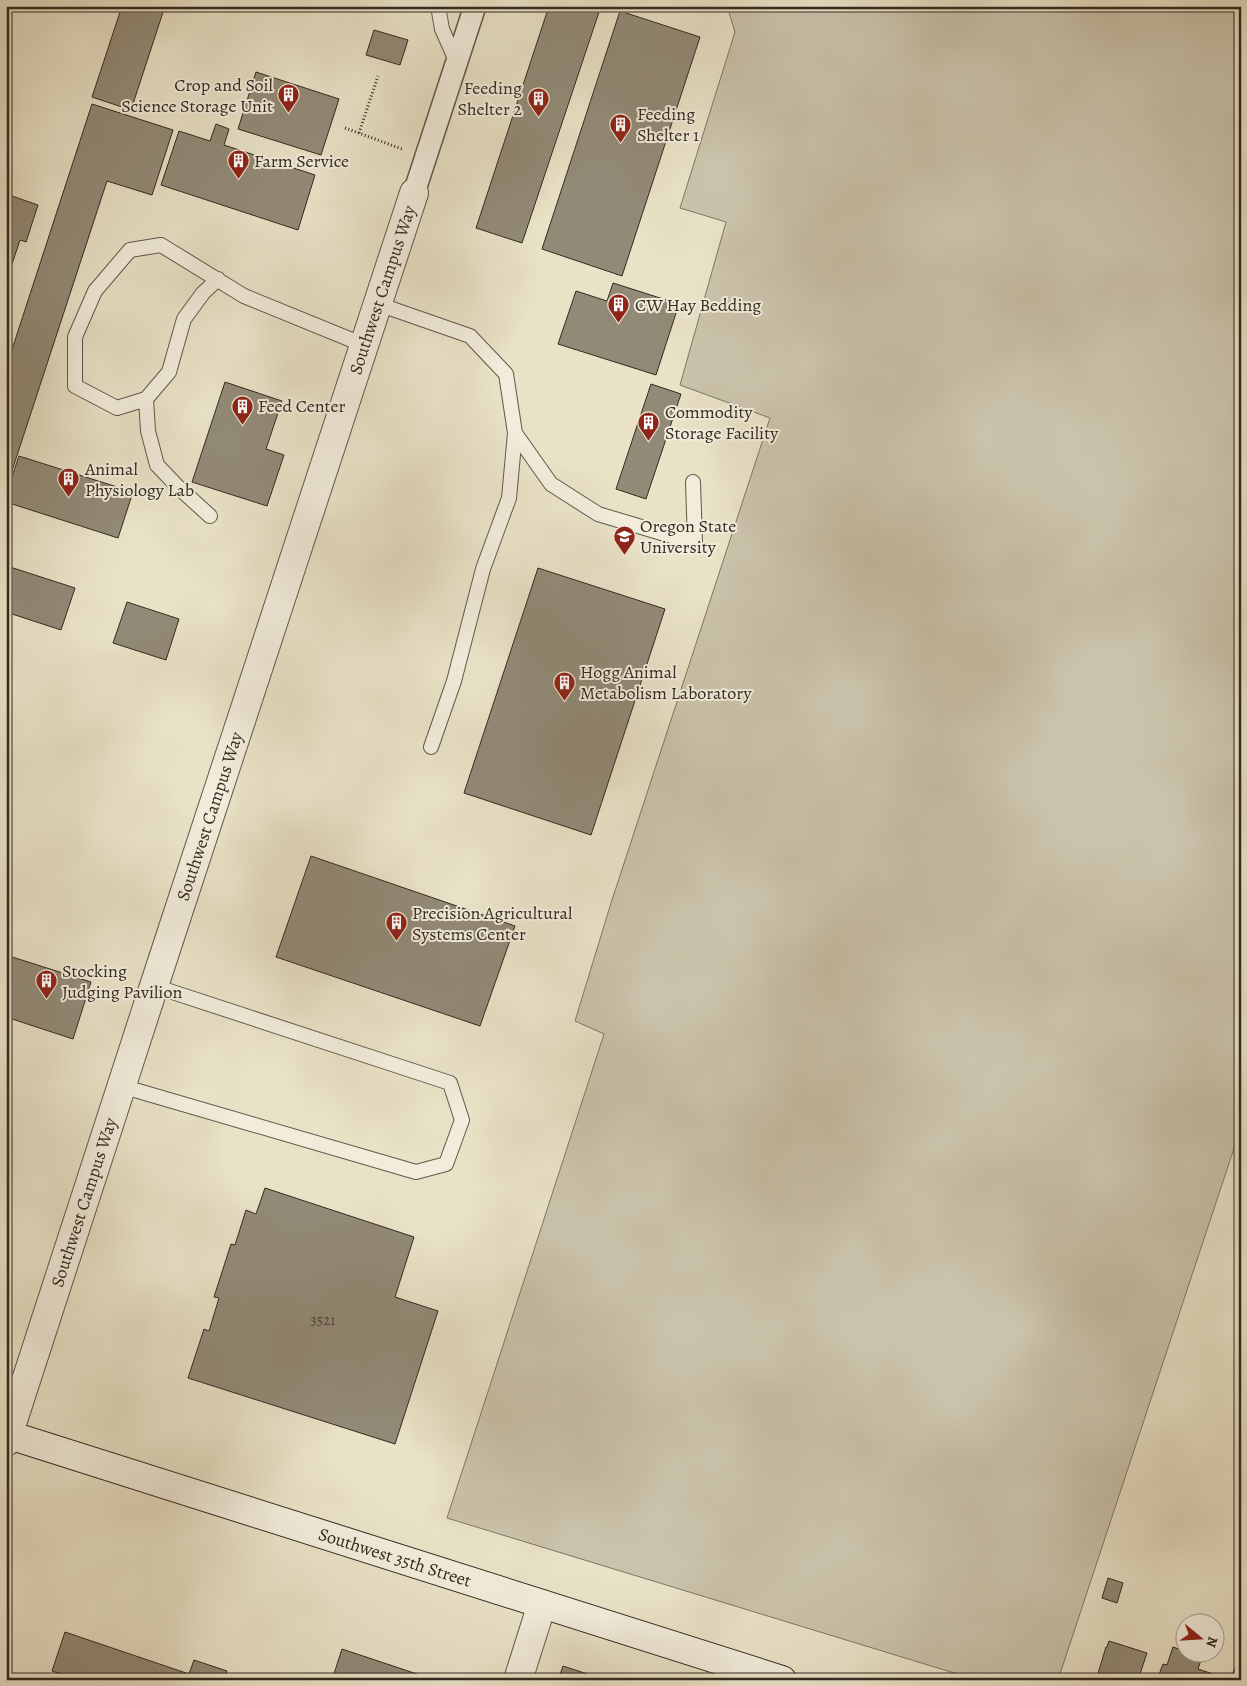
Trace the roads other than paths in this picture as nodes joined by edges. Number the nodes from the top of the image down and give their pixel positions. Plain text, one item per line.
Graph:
1 (438, 6) edge
2 (475, 6) edge
3 (457, 63) junction
4 (414, 193) joint
5 (218, 280) junction
6 (378, 304) junction
7 (364, 345) junction
8 (146, 399) junction
9 (515, 433) junction
10 (693, 482) dead end
11 (210, 516) dead end
12 (430, 747) dead end
13 (154, 986) junction
14 (121, 1086) junction
15 (7, 1437) edge
16 (542, 1604) junction
17 (518, 1680) edge
18 (782, 1680) edge

1 - 3 lane
2 - 3 street
3 - 4 street
4 - 6 street, Southwest Campus Way
5 - 7 lane
5 - 8 lane
5 - 8 lane
6 - 7 street, Southwest Campus Way
6 - 9 lane
7 - 13 street, Southwest Campus Way
8 - 11 lane
9 - 10 lane
9 - 12 lane
13 - 14 street, Southwest Campus Way
13 - 14 lane
14 - 15 street, Southwest Campus Way
15 - 16 street, Southwest 35th Street
16 - 17 street
16 - 18 street, Southwest 35th Street

